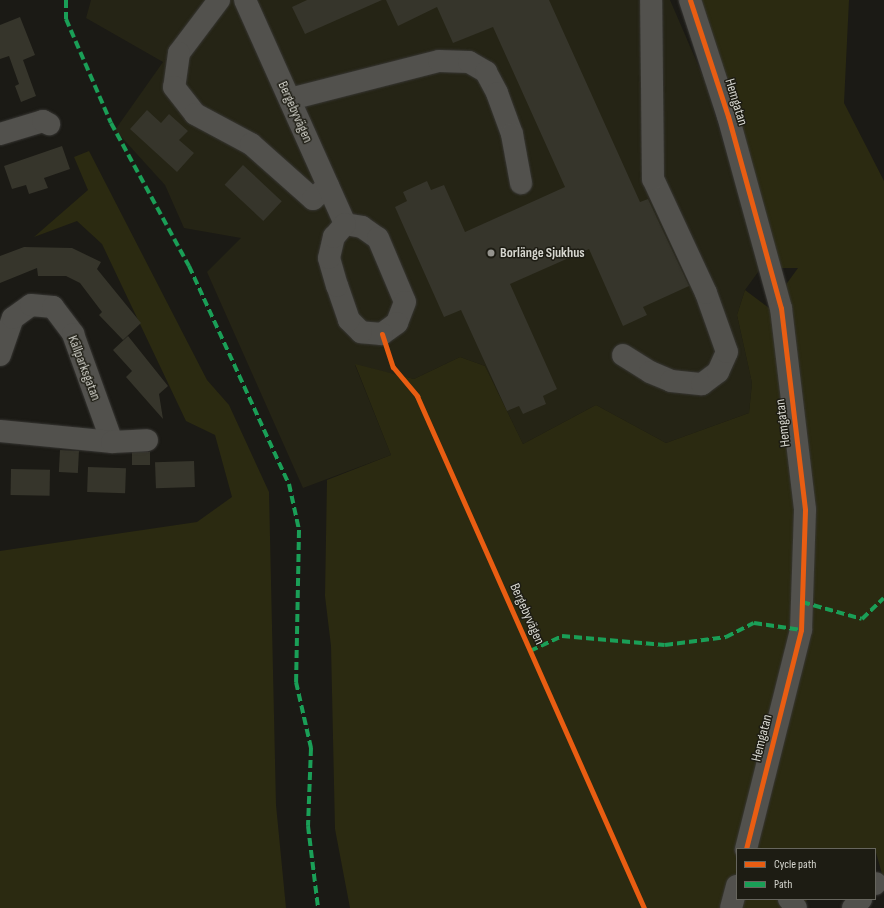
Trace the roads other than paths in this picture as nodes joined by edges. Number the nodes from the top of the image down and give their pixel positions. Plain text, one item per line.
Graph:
1 (219, 0) edge
2 (245, 0) edge
3 (651, 0) edge
4 (690, 0) edge
5 (290, 99) junction
6 (49, 124) dead end
7 (0, 134) edge
8 (521, 183) dead end
9 (328, 186) junction
10 (345, 224) junction
11 (0, 355) edge
12 (623, 355) dead end
13 (0, 431) edge
14 (147, 440) dead end
15 (112, 442) junction
16 (746, 848) edge
17 (736, 890) edge
18 (790, 900) edge
19 (861, 900) edge
20 (731, 908) edge
21 (796, 908) edge
22 (853, 908) edge

1 - 9 street
2 - 5 street, Bergebyvägen
3 - 12 street
4 - 16 street, Hemgatan
5 - 8 street
5 - 9 street, Bergebyvägen
6 - 7 street
9 - 10 street, Bergebyvägen
10 - 10 street
11 - 15 street, Källparksgatan
13 - 15 street
14 - 15 street
17 - 20 street
18 - 21 street
19 - 22 street

